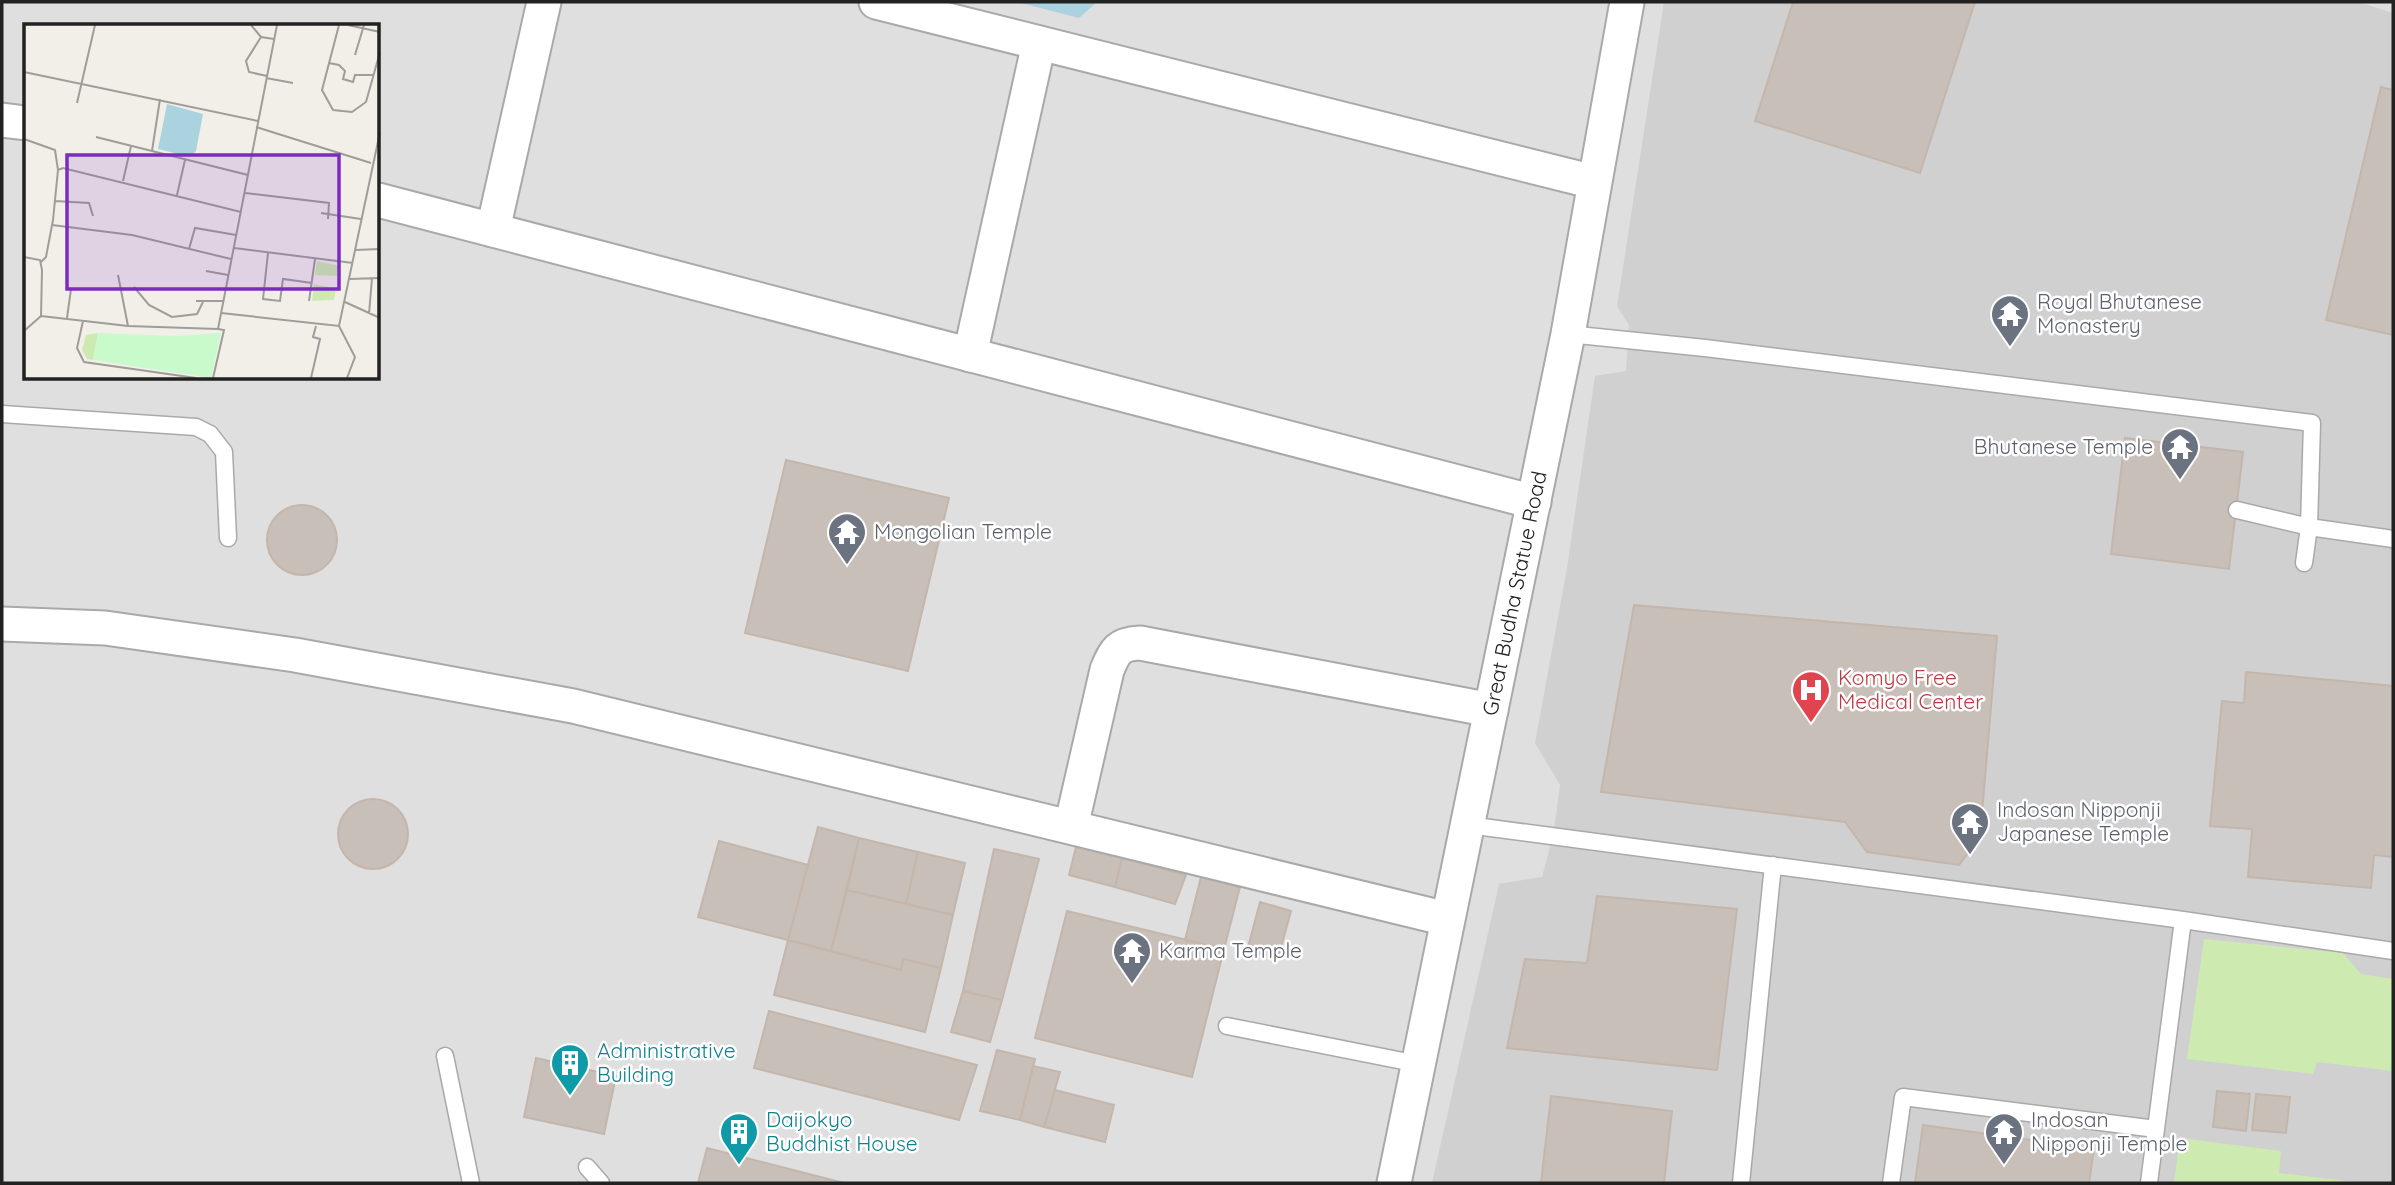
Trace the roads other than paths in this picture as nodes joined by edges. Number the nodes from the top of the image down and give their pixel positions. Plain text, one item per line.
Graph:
1 (544, 2) edge
2 (876, 2) edge
3 (1627, 2) edge
4 (1040, 43) junction
5 (2, 120) edge
6 (24, 123) edge
7 (1594, 182) junction
8 (380, 201) edge
9 (493, 230) junction
10 (1568, 334) junction
11 (970, 355) junction
12 (2, 414) edge
13 (1534, 502) junction
14 (2237, 510) dead end
15 (2309, 527) junction
16 (228, 538) dead end
17 (2393, 539) edge
18 (2304, 563) dead end
19 (2, 624) edge
20 (1491, 710) junction
21 (1468, 825) junction
22 (1071, 827) junction
23 (1773, 866) junction
24 (1447, 919) junction
25 (2183, 920) junction
26 (2393, 951) edge
27 (1227, 1026) dead end
28 (445, 1056) dead end
29 (1418, 1064) junction
30 (2156, 1129) junction
31 (587, 1167) dead end
32 (471, 1183) edge
33 (601, 1183) edge
34 (1394, 1183) edge
35 (1741, 1183) edge
36 (1891, 1183) edge
37 (2149, 1183) edge

1 - 9 street
2 - 4 street
3 - 7 street, Great Budha Statue Road
4 - 7 street
4 - 11 street
5 - 6 street
7 - 10 street, Great Budha Statue Road
8 - 9 street
9 - 11 street
10 - 13 street, Great Budha Statue Road
10 - 15 lane
11 - 13 street
12 - 16 lane
13 - 20 street, Great Budha Statue Road
14 - 15 lane
15 - 17 lane
15 - 18 lane
19 - 22 street
20 - 21 street, Great Budha Statue Road
20 - 22 street
21 - 23 lane
21 - 24 street, Great Budha Statue Road
22 - 24 street
23 - 25 lane
23 - 35 lane
24 - 29 street, Great Budha Statue Road
25 - 26 lane
25 - 30 lane
27 - 29 lane
28 - 32 lane
29 - 34 street, Great Budha Statue Road
30 - 36 lane
30 - 37 lane
31 - 33 lane

